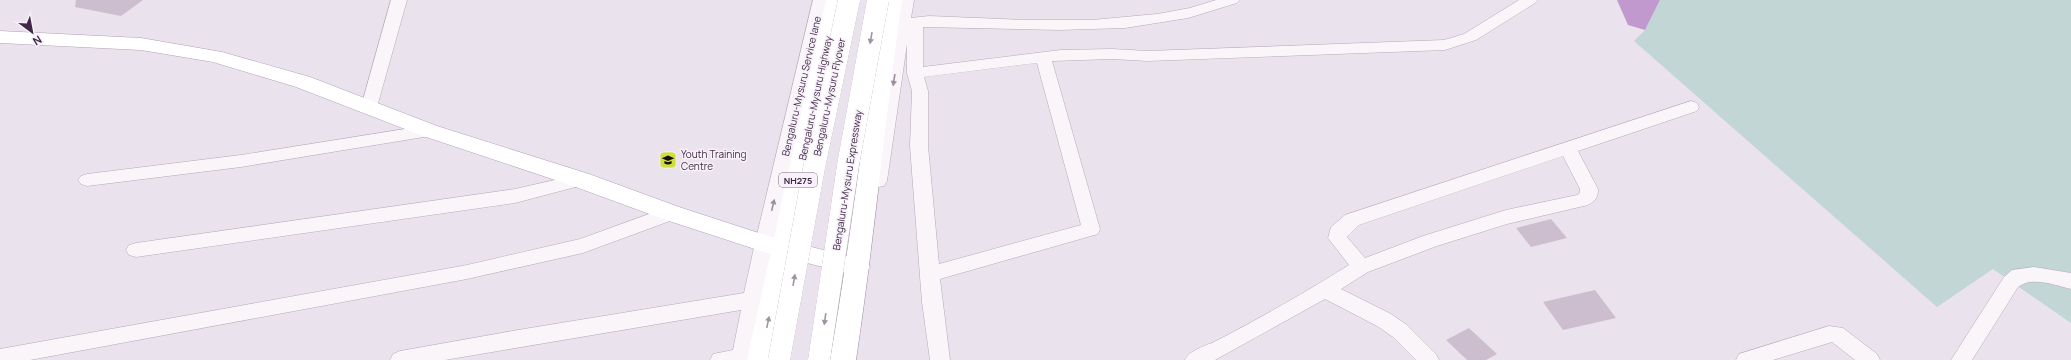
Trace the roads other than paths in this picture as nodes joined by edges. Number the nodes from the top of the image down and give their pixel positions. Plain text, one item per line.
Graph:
1 (399, 0) edge
2 (821, 0) edge
3 (835, 0) edge
4 (849, 0) edge
5 (878, 0) edge
6 (893, 0) edge
7 (906, 0) edge
8 (1232, 0) edge
9 (1530, 0) edge
10 (909, 23) junction
11 (0, 37) edge
12 (1043, 57) junction
13 (915, 73) junction
14 (369, 107) junction
15 (1691, 107) dead end
16 (430, 131) junction
17 (1568, 148) junction
18 (87, 180) dead end
19 (581, 180) junction
20 (671, 213) junction
21 (774, 246) junction
22 (136, 250) dead end
23 (858, 267) junction
24 (1361, 267) junction
25 (930, 274) junction
26 (2071, 281) edge
27 (1325, 290) junction
28 (752, 300) junction
29 (0, 357) edge
30 (747, 359) edge
31 (1199, 359) edge
32 (400, 360) edge
33 (720, 360) edge
34 (779, 360) edge
35 (819, 360) edge
36 (843, 360) edge
37 (856, 360) edge
38 (940, 360) edge
39 (1429, 360) edge
40 (1746, 360) edge
41 (1870, 360) edge
42 (1961, 360) edge

1 - 14 street
21 -> 2 street, Bengaluru-Mysuru Service lane / NH275
3 - 21 main road, Bengaluru-Mysuru Highway / NH275
34 -> 4 main road, Bengaluru-Mysuru Flyover / NH275, bridge
5 -> 35 main road, Bengaluru-Mysuru Expressway, bridge
6 - 23 main road, Bengaluru-Mysuru Expressway
7 - 10 street
8 - 10 street
9 - 12 street
10 - 13 street
10 -> 37 street
11 - 14 main road
12 - 13 street
12 - 25 street
13 - 25 street
14 - 16 main road
15 - 17 street
16 - 18 street
16 - 19 main road
17 - 24 street
17 - 24 street
19 - 20 main road
19 - 22 street
20 - 21 main road
20 - 29 street
21 - 23 main road
21 - 28 street, Bengaluru-Mysuru Service lane / NH275
30 -> 21 main road, Bengaluru-Mysuru Highway / NH275
23 - 36 main road, Bengaluru-Mysuru Expressway
24 - 27 street
25 - 38 street
26 - 42 street
27 - 31 street
27 - 39 street
28 - 30 street, Bengaluru-Mysuru Service lane / NH275
28 - 32 street
30 - 33 street
40 - 41 street

